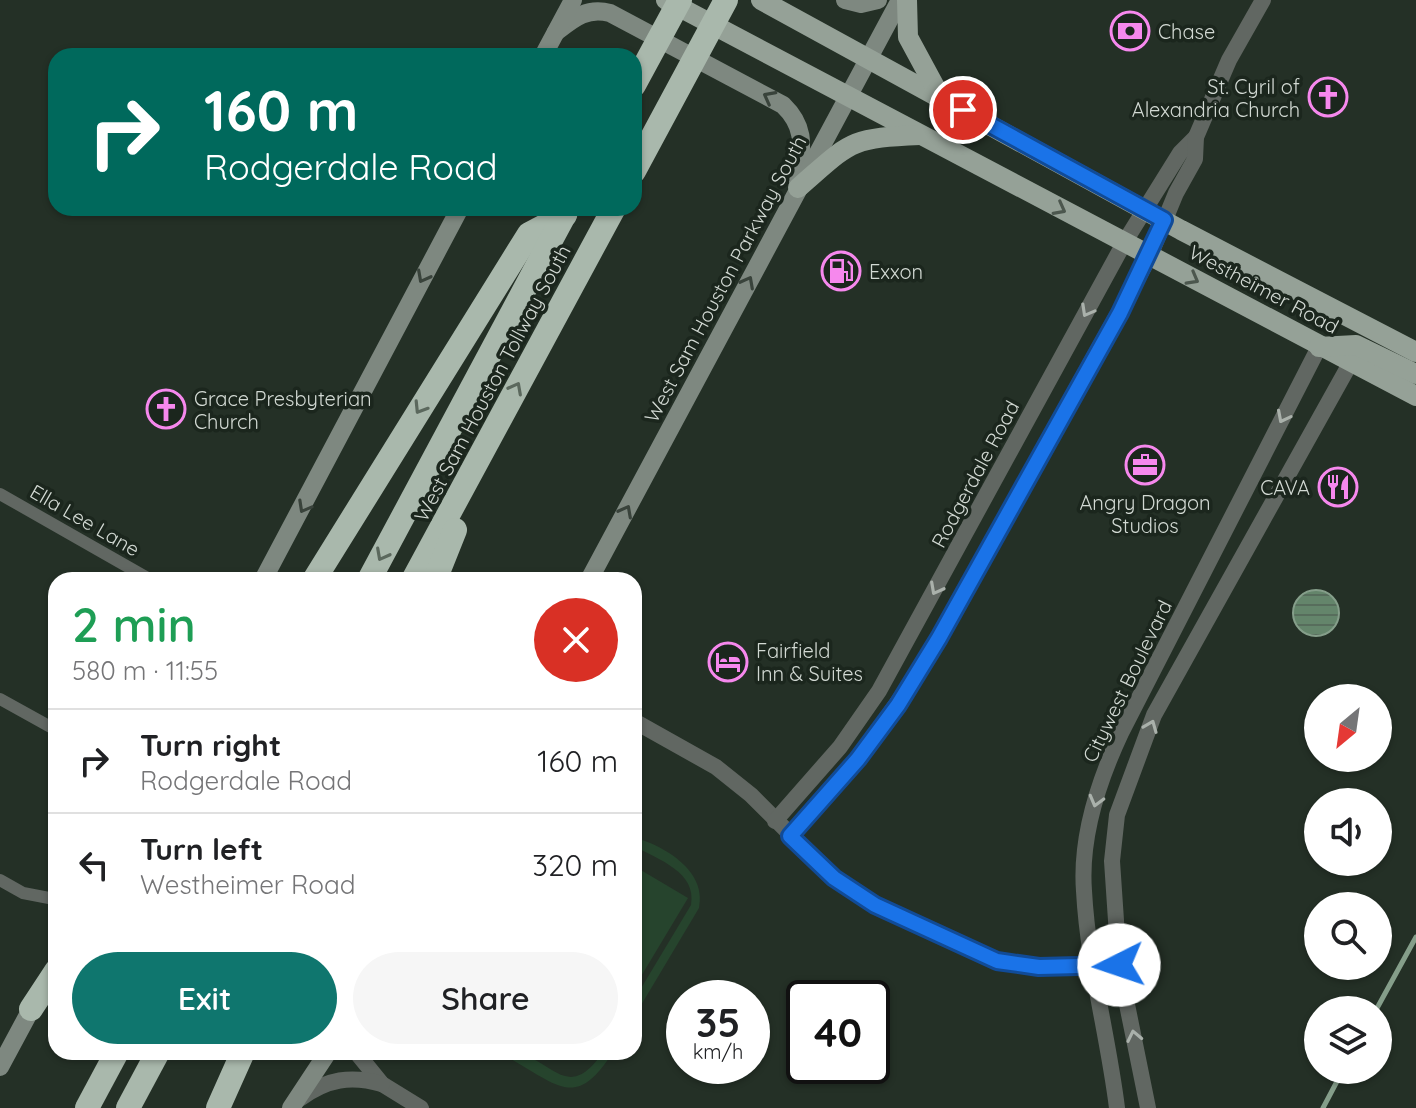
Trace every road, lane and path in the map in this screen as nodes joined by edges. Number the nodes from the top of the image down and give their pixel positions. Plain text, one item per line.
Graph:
1 (573, 0) edge
2 (666, 0) edge
3 (680, 0) edge
4 (726, 0) edge
5 (761, 0) edge
6 (845, 0) edge
7 (878, 0) edge
8 (900, 0) edge
9 (907, 0) edge
10 (1263, 0) edge
11 (556, 32) junction
12 (547, 48) edge
13 (868, 59) junction
14 (642, 70) edge
15 (848, 97) junction
16 (941, 98) junction
17 (921, 135) junction
18 (1196, 137) junction
19 (642, 155) edge
20 (798, 188) junction
21 (1145, 210) junction
22 (456, 216) edge
23 (559, 216) edge
24 (564, 216) edge
25 (610, 216) edge
26 (1164, 220) junction
27 (1124, 243) junction
28 (1150, 256) junction
29 (1319, 347) junction
30 (1416, 352) edge
31 (1351, 362) junction
32 (1416, 374) edge
33 (1416, 396) edge
34 (496, 426) junction
35 (1013, 445) junction
36 (1037, 458) junction
37 (0, 494) edge
38 (137, 572) edge
39 (267, 572) edge
40 (319, 572) edge
41 (373, 572) edge
42 (417, 572) edge
43 (438, 572) edge
44 (593, 572) edge
45 (917, 626) junction
46 (939, 638) junction
47 (0, 699) edge
48 (642, 725) edge
49 (48, 726) edge
50 (775, 821) junction
51 (790, 836) junction
52 (0, 880) edge
53 (48, 898) edge
54 (1119, 965) junction
55 (1092, 968) junction
56 (48, 978) edge
57 (48, 983) edge
58 (31, 1009) junction
59 (113, 1060) edge
60 (154, 1060) edge
61 (239, 1060) edge
62 (323, 1060) edge
63 (362, 1060) edge
64 (0, 1067) edge
65 (382, 1084) junction
66 (87, 1108) edge
67 (128, 1108) edge
68 (218, 1108) edge
69 (292, 1108) edge
70 (421, 1108) edge
71 (1117, 1108) edge
72 (1148, 1108) edge

1 - 11 main road
2 - 15 main road, Westheimer Road
3 - 14 highway
4 - 19 highway
5 - 13 main road, Westheimer Road
6 - 7 main road
8 - 13 main road, West Sam Houston Parkway South
9 - 16 main road
10 - 18 street, Rodgerdale Road
11 - 12 main road
20 -> 11 main road
13 - 15 main road, West Sam Houston Parkway South
13 - 16 main road, Westheimer Road
15 - 17 main road, Westheimer Road
15 - 20 main road, West Sam Houston Parkway South
16 - 21 main road, Westheimer Road
17 - 20 main road
17 -> 27 main road, Westheimer Road
18 - 21 street, Rodgerdale Road
18 - 26 street, Rodgerdale Road
44 -> 20 main road, West Sam Houston Parkway South
21 - 26 main road, Westheimer Road
21 - 27 street, Rodgerdale Road
22 -> 39 main road
23 -> 40 highway
24 -> 41 highway, West Sam Houston Tollway South
34 -> 25 highway, West Sam Houston Tollway South
26 - 28 street, Rodgerdale Road
26 - 30 main road, Westheimer Road
27 - 28 main road, Westheimer Road
27 -> 35 street, Rodgerdale Road
28 -> 29 main road, Westheimer Road
28 - 36 street, Rodgerdale Road
29 - 31 main road, Westheimer Road
29 - 32 main road
29 -> 55 street, Citywest Boulevard
31 - 33 main road, Westheimer Road
54 -> 31 street, Citywest Boulevard
34 - 42 highway, West Sam Houston Tollway South
34 - 43 highway
35 - 36 street
35 -> 45 street, Rodgerdale Road
36 - 46 street, Rodgerdale Road
37 - 38 street, Ella Lee Lane
45 - 46 street
45 - 50 street, Rodgerdale Road
46 - 51 street, Rodgerdale Road
47 - 49 street
48 - 50 street
50 - 51 street
51 - 55 street
52 - 53 street
54 - 55 street
72 -> 54 street, Citywest Boulevard
55 - 71 street, Citywest Boulevard
56 - 58 main road
57 - 58 highway
58 - 64 main road
59 - 66 highway
60 - 67 highway
61 - 68 highway
62 - 69 main road
63 - 65 street
65 - 69 street
65 - 70 street

